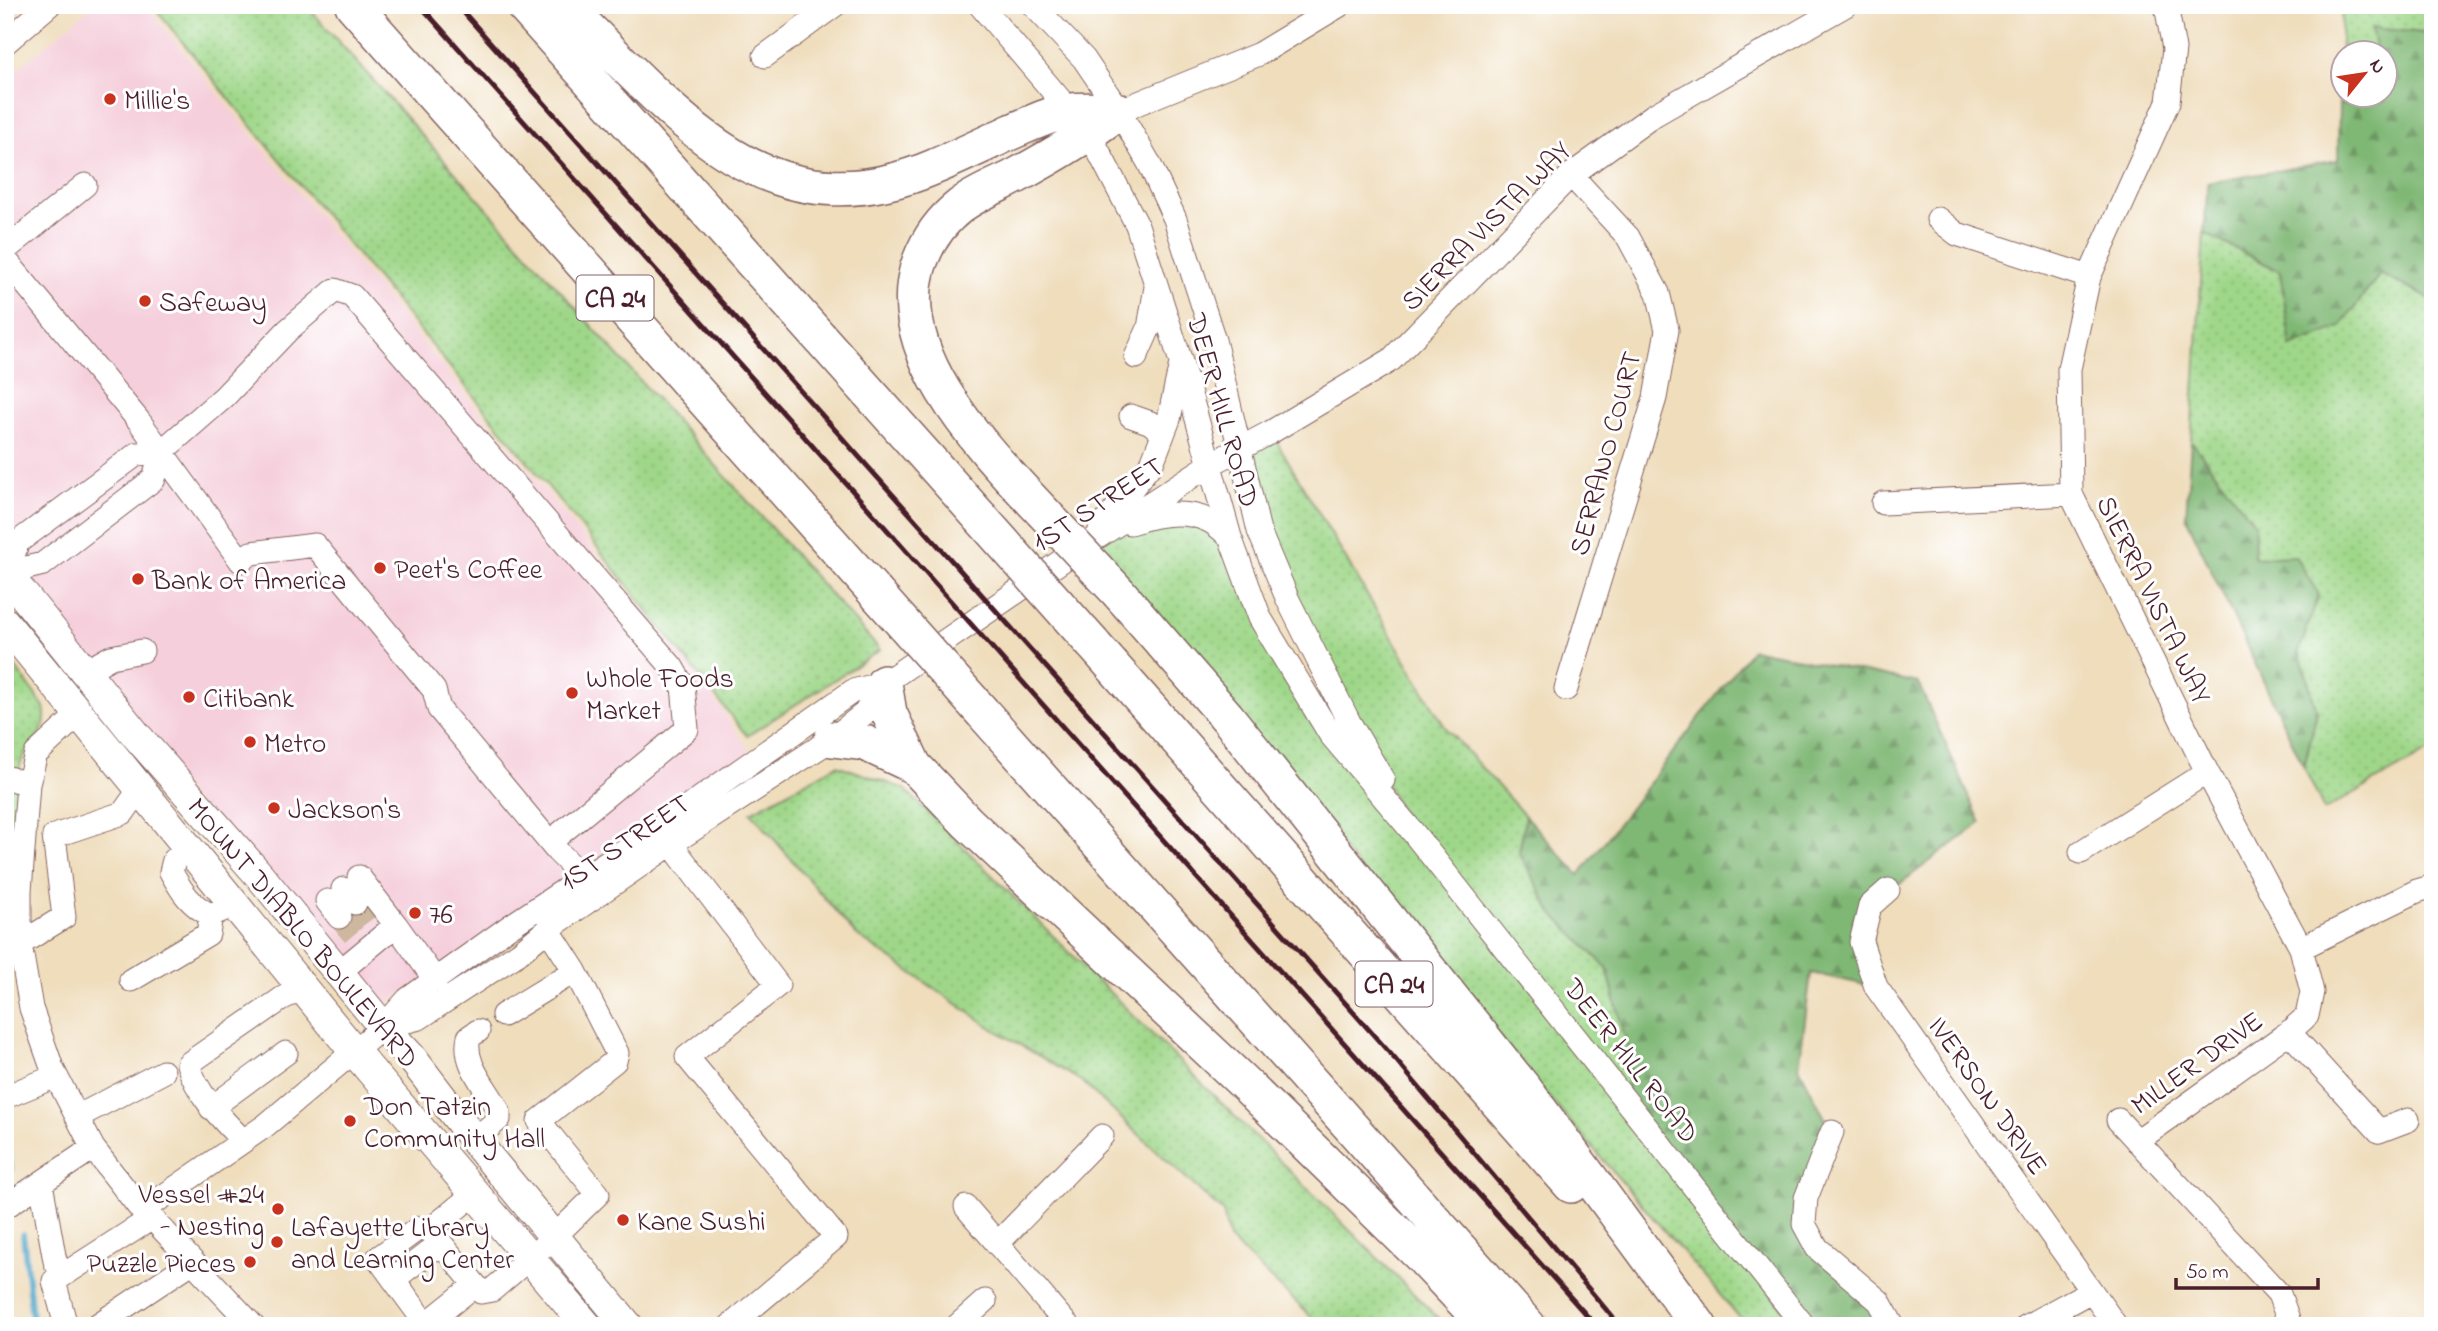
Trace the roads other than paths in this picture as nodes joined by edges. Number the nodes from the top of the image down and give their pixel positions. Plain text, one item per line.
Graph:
1 (49, 5) edge
2 (353, 5) edge
3 (523, 5) edge
4 (564, 5) edge
5 (835, 5) edge
6 (980, 5) edge
7 (1032, 5) edge
8 (1340, 5) edge
9 (1846, 5) edge
10 (2166, 5) edge
11 (5, 43) edge
12 (765, 56) dead end
13 (1119, 111) junction
14 (1080, 123) junction
15 (1571, 175) junction
16 (85, 185) dead end
17 (1938, 219) dead end
18 (7, 261) edge
19 (2089, 277) junction
20 (1157, 284) junction
21 (1136, 357) dead end
22 (1181, 362) junction
23 (1131, 416) dead end
24 (1163, 435) junction
25 (1241, 449) junction
26 (161, 452) junction
27 (1211, 464) junction
28 (2071, 494) junction
29 (1883, 503) dead end
30 (1099, 537) junction
31 (1230, 537) junction
32 (6, 573) edge
33 (5, 623) edge
34 (142, 651) dead end
35 (86, 671) junction
36 (884, 683) junction
37 (1566, 689) dead end
38 (79, 715) junction
39 (832, 739) junction
40 (914, 766) junction
41 (2207, 772) junction
42 (5, 777) edge
43 (28, 784) junction
44 (140, 789) junction
45 (1412, 831) junction
46 (15, 833) edge
47 (550, 842) junction
48 (663, 850) junction
49 (2081, 852) dead end
50 (580, 880) junction
51 (1888, 890) dead end
52 (2433, 890) edge
53 (344, 897) dead end
54 (223, 910) junction
55 (548, 929) junction
56 (373, 934) junction
57 (2301, 948) junction
58 (13, 949) edge
59 (575, 971) junction
60 (338, 973) junction
61 (131, 980) dead end
62 (436, 981) junction
63 (302, 988) junction
64 (503, 1015) dead end
65 (383, 1027) junction
66 (478, 1031) dead end
67 (2289, 1032) junction
68 (354, 1051) junction
69 (286, 1053) dead end
70 (163, 1072) dead end
71 (56, 1076) junction
72 (5, 1097) edge
73 (211, 1108) junction
74 (77, 1117) junction
75 (2118, 1120) dead end
76 (2409, 1120) dead end
77 (1832, 1132) dead end
78 (1102, 1136) dead end
79 (474, 1140) junction
80 (243, 1141) junction
81 (2137, 1141) junction
82 (93, 1148) junction
83 (41, 1183) junction
84 (475, 1193) junction
85 (5, 1207) edge
86 (966, 1207) dead end
87 (147, 1215) junction
88 (436, 1237) junction
89 (554, 1237) junction
90 (997, 1244) junction
91 (530, 1258) junction
92 (192, 1262) junction
93 (63, 1276) junction
94 (394, 1279) junction
95 (475, 1285) junction
96 (2091, 1291) junction
97 (985, 1301) dead end
98 (584, 1325) edge
99 (65, 1326) edge
100 (96, 1326) edge
101 (253, 1326) edge
102 (628, 1326) edge
103 (730, 1326) edge
104 (957, 1326) edge
105 (1068, 1326) edge
106 (1487, 1326) edge
107 (1528, 1326) edge
108 (1692, 1326) edge
109 (1699, 1326) edge
110 (1804, 1326) edge
111 (1893, 1326) edge
112 (2026, 1326) edge
113 (2116, 1326) edge
114 (2287, 1326) edge

1 - 11 street
2 - 107 highway, CA 24, bridge
3 - 108 highway, CA 24, bridge
4 - 14 highway
5 - 12 street
6 - 14 street, DEER HILL ROAD
7 - 13 street, DEER HILL ROAD
8 - 13 street
9 - 15 street, SIERRA VISTA WAY
10 - 19 street, SIERRA VISTA WAY
13 - 14 highway
13 - 25 street, DEER HILL ROAD
14 - 20 street, DEER HILL ROAD
14 - 109 highway, bridge
15 - 25 street, SIERRA VISTA WAY
15 - 37 street, SERRANO COURT
16 - 18 street
17 - 19 street
18 - 26 street
19 - 28 street, SIERRA VISTA WAY
20 - 21 street
20 - 22 street, DEER HILL ROAD
22 - 24 street
22 - 27 street, DEER HILL ROAD
23 - 24 street
24 - 30 street
25 - 27 street, 1ST STREET
25 - 45 street, DEER HILL ROAD
26 - 32 street
26 - 32 street
26 - 47 street
26 - 47 street
27 - 30 street, 1ST STREET
27 - 31 street, DEER HILL ROAD
28 - 29 street
28 - 41 street, SIERRA VISTA WAY
30 - 31 street
30 - 36 street, 1ST STREET
31 - 45 street, DEER HILL ROAD
32 - 35 main road, MOUNT DIABLO BOULEVARD
33 - 38 main road, MOUNT DIABLO BOULEVARD
34 - 35 street
35 - 60 main road, MOUNT DIABLO BOULEVARD
36 - 39 street, 1ST STREET
36 - 40 highway
36 - 50 street, 1ST STREET
38 - 43 street
38 - 44 main road, MOUNT DIABLO BOULEVARD
39 - 40 highway
39 - 48 street, 1ST STREET
40 - 106 highway
41 - 49 street
41 - 57 street, SIERRA VISTA WAY
42 - 43 street
43 - 46 street
44 - 54 main road, MOUNT DIABLO BOULEVARD
44 - 58 street
45 - 110 street, DEER HILL ROAD
46 - 58 street
47 - 50 street
48 - 50 street
48 - 55 street, 1ST STREET
48 - 103 street
50 - 55 street
50 - 62 street, 1ST STREET
51 - 96 street, IVERSON DRIVE
52 - 57 street
53 - 56 street
54 - 61 street
54 - 63 main road, MOUNT DIABLO BOULEVARD
55 - 59 street
55 - 65 street, 1ST STREET
56 - 60 street
56 - 62 street
57 - 67 street, SIERRA VISTA WAY
58 - 71 street
59 - 64 street
59 - 89 street
60 - 65 main road, MOUNT DIABLO BOULEVARD
62 - 65 street, 1ST STREET
63 - 68 main road, MOUNT DIABLO BOULEVARD
63 - 73 street
65 - 68 street, 1ST STREET
65 - 79 main road, MOUNT DIABLO BOULEVARD
66 - 79 street
67 - 76 street
67 - 81 street, MILLER DRIVE
68 - 80 street, 1ST STREET
68 - 84 main road, MOUNT DIABLO BOULEVARD
69 - 73 street
70 - 74 street
71 - 72 street
71 - 74 street
73 - 80 street
74 - 82 street
75 - 81 street, MILLER DRIVE
77 - 111 street
78 - 90 street
79 - 89 main road, MOUNT DIABLO BOULEVARD
80 - 87 street, 1ST STREET
81 - 114 street, MILLER DRIVE
82 - 83 street
82 - 87 street
83 - 85 street
83 - 93 street
84 - 88 street
84 - 91 main road, MOUNT DIABLO BOULEVARD
86 - 90 street
87 - 92 street
87 - 93 street, 1ST STREET
88 - 94 street
88 - 94 street
88 - 95 street
89 - 91 street
89 - 102 main road, MOUNT DIABLO BOULEVARD
90 - 105 street
91 - 95 street
91 - 98 main road, MOUNT DIABLO BOULEVARD
92 - 100 street
92 - 101 street
93 - 99 street
94 - 95 street
96 - 112 street
96 - 113 street, IVERSON DRIVE
97 - 104 street

